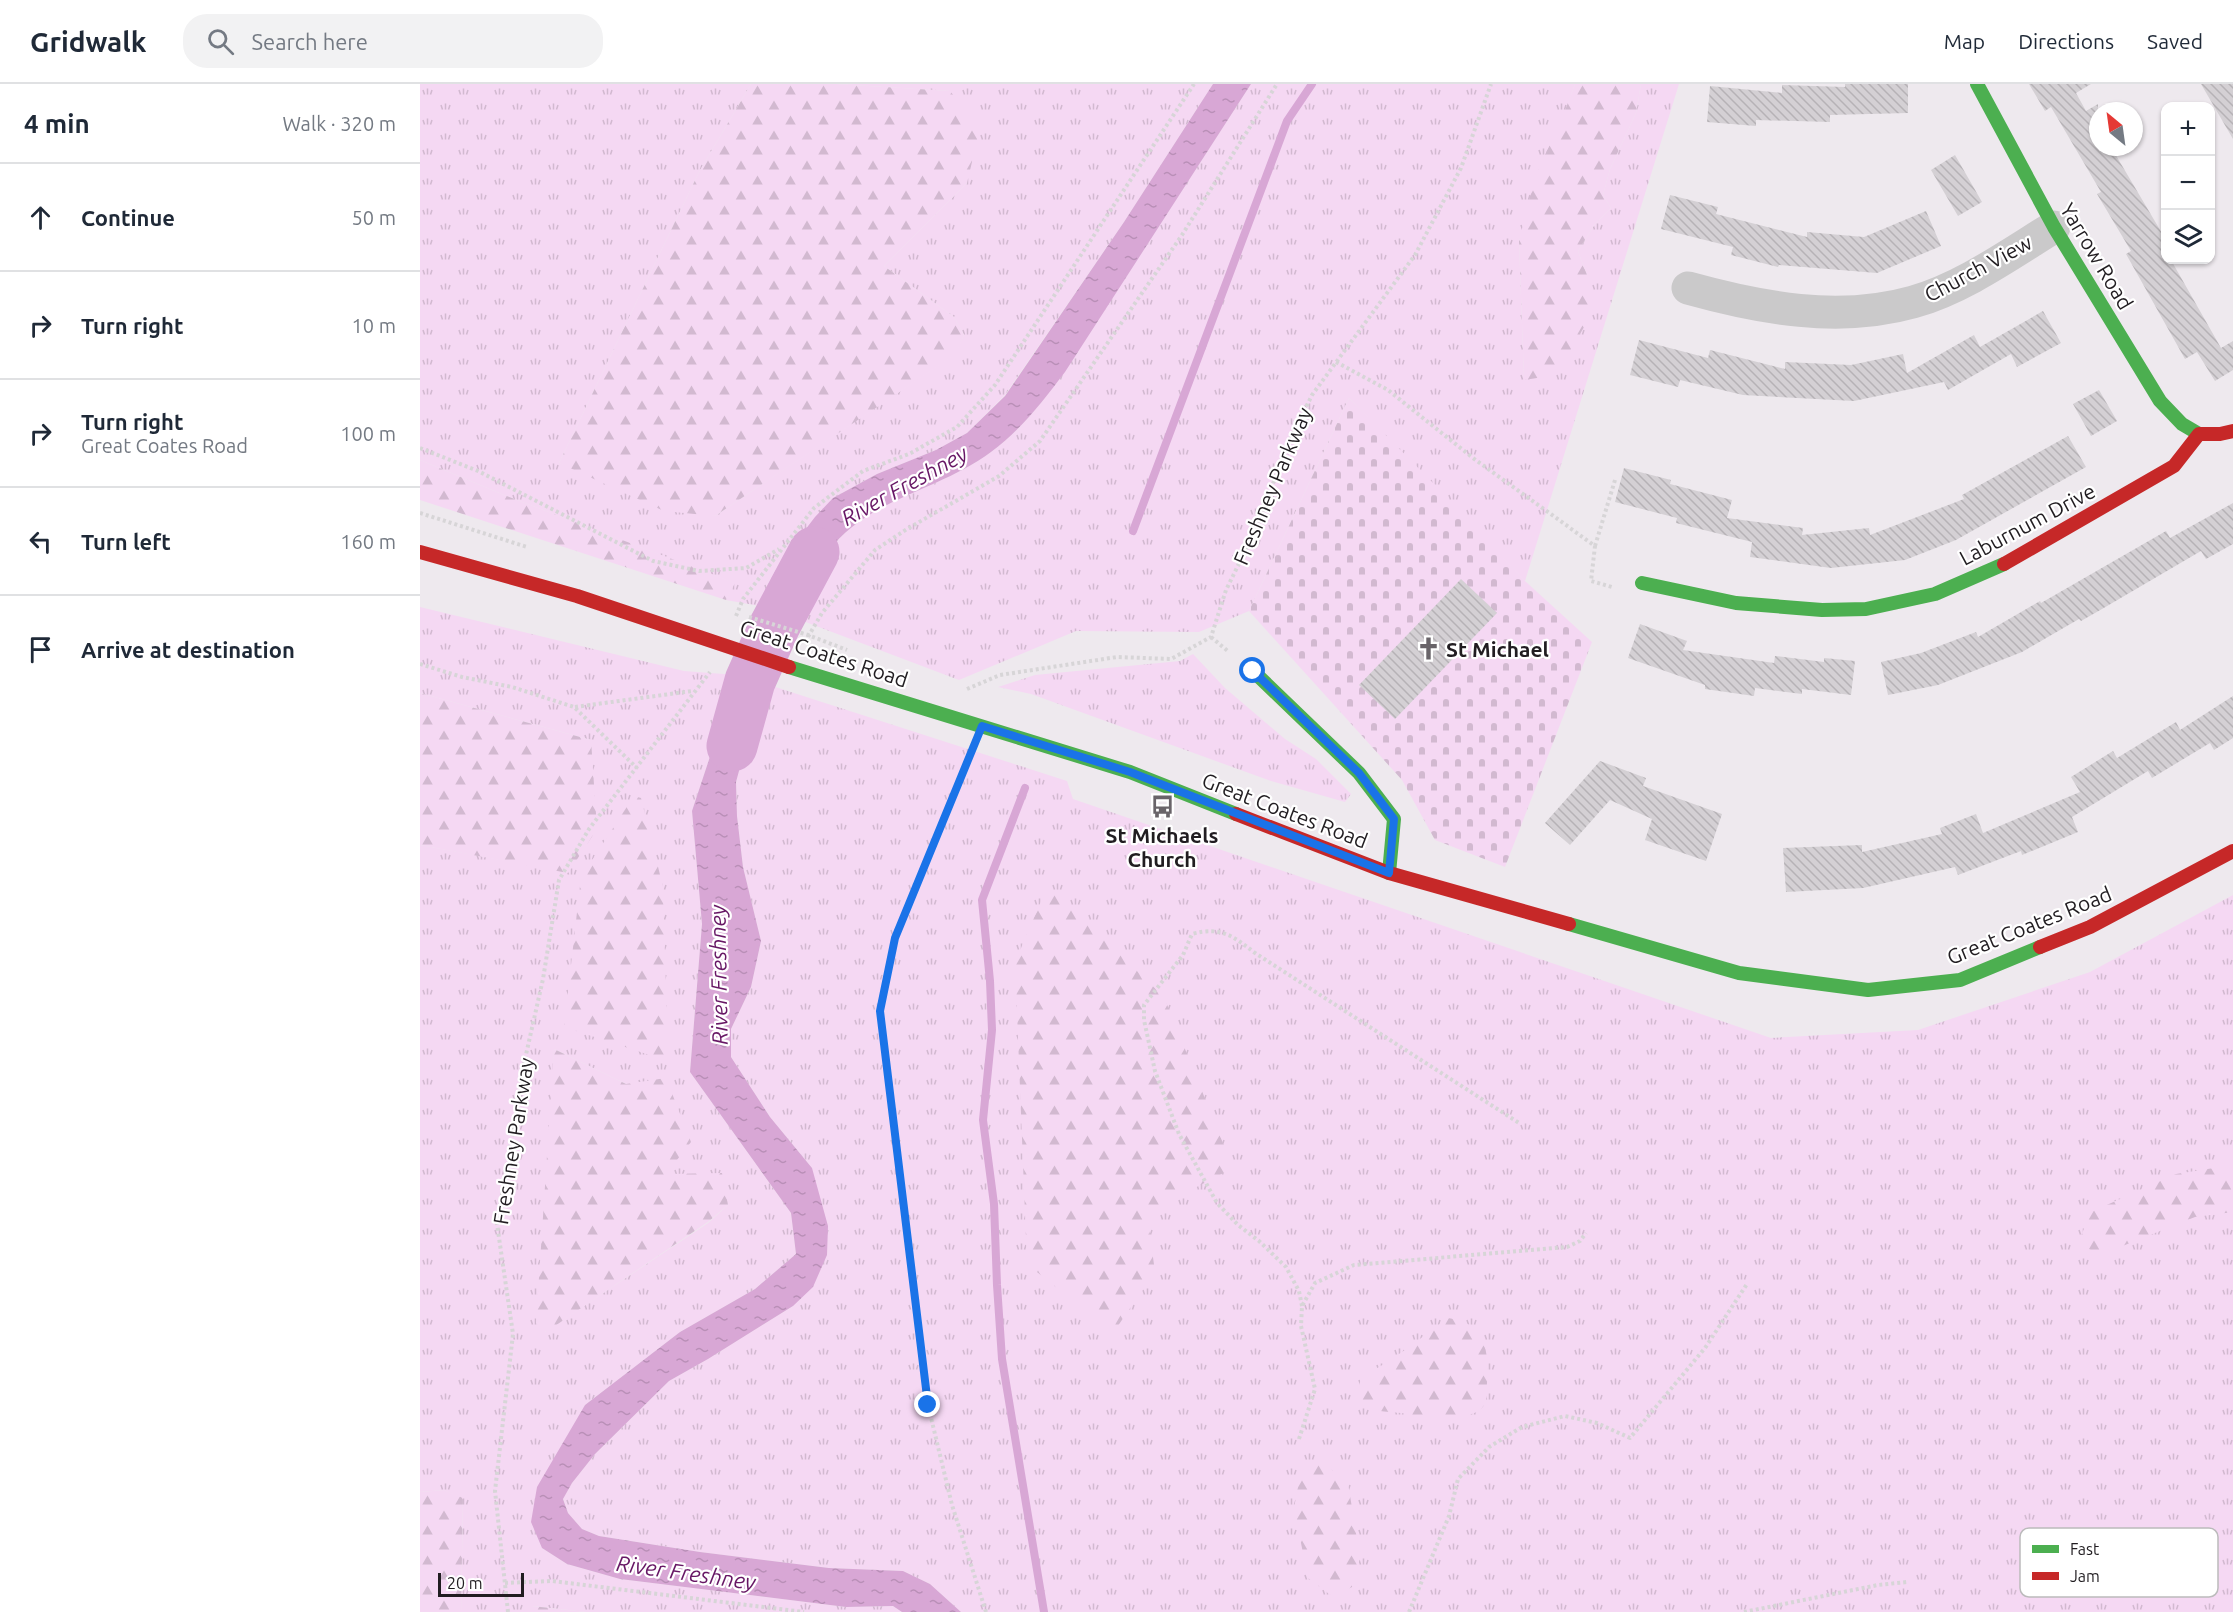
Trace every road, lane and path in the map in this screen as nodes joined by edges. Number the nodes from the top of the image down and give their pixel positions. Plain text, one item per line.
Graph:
1 (1194, 84) edge
2 (1277, 84) edge
3 (1491, 84) edge
4 (1977, 84) edge
5 (2054, 227) junction
6 (1688, 288) dead end
7 (1336, 362) junction
8 (2233, 431) edge
9 (2199, 434) junction
10 (420, 448) edge
11 (1615, 480) dead end
12 (1595, 546) junction
13 (783, 547) junction
14 (420, 552) edge
15 (1642, 583) joint
16 (737, 613) dead end
17 (420, 664) edge
18 (796, 669) junction
19 (711, 671) dead end
20 (1253, 671) dead end
21 (693, 691) junction
22 (960, 692) dead end
23 (574, 707) junction
24 (982, 726) junction
25 (637, 768) junction
26 (2233, 851) edge
27 (1389, 873) junction
28 (1519, 1123) dead end
29 (1586, 1233) dead end
30 (1747, 1284) dead end
31 (1302, 1306) junction
32 (1299, 1439) dead end
33 (1907, 1582) dead end
34 (505, 1583) junction
35 (508, 1612) edge
36 (804, 1612) edge
37 (986, 1612) edge
38 (1409, 1612) edge
39 (1743, 1612) edge

1 - 13 path
2 - 18 path
3 - 7 path, Freshney Parkway
4 - 5 main road, Yarrow Road
5 - 6 street, Church View
5 - 9 main road, Yarrow Road
7 - 12 path
7 - 22 path, Freshney Parkway
8 - 9 main road
9 - 15 main road, Laburnum Drive
10 - 13 path
11 - 12 path
12 - 15 path
13 - 16 path
14 - 18 main road, Great Coates Road
17 - 23 path
18 - 24 main road, Great Coates Road
19 - 21 path, Freshney Parkway
20 - 27 main road
21 - 23 path
21 - 25 path, Freshney Parkway
23 - 25 path
24 - 27 main road, Great Coates Road
24 - 37 path
25 - 34 path, Freshney Parkway
26 - 27 main road, Great Coates Road
28 - 31 path
29 - 31 path
30 - 38 path
31 - 32 path
33 - 39 path
34 - 35 path, Freshney Parkway
34 - 36 path

